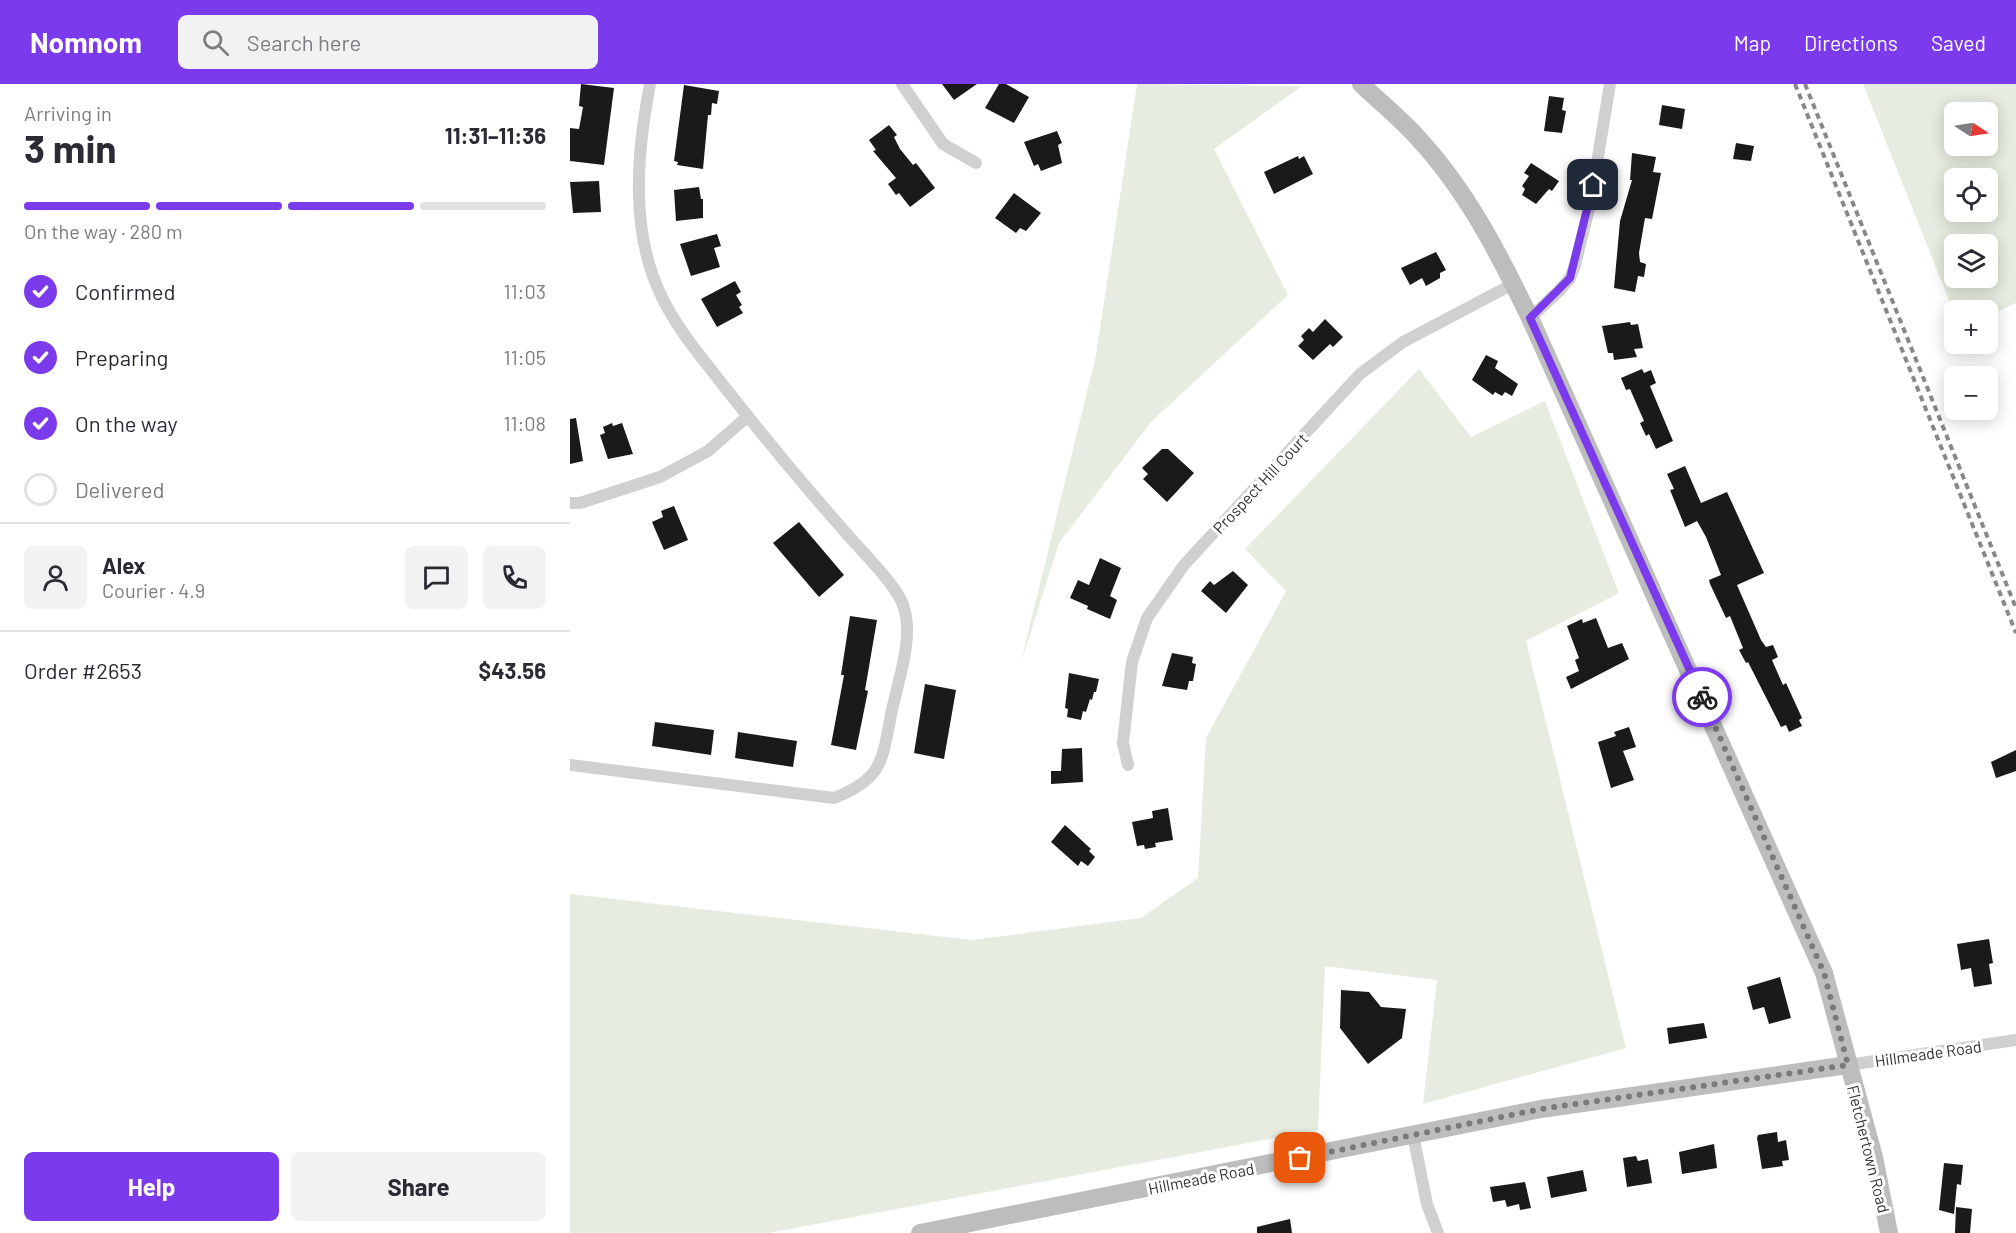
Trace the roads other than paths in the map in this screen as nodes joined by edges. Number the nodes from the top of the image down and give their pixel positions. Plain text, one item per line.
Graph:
1 (650, 84) edge
2 (902, 84) edge
3 (1361, 84) edge
4 (1610, 84) edge
5 (976, 163) dead end
6 (1514, 284) junction
7 (1530, 318) junction
8 (748, 416) junction
9 (570, 503) edge
10 (570, 765) edge
11 (1128, 765) dead end
12 (2016, 1040) edge
13 (1848, 1065) junction
14 (1413, 1135) junction
15 (920, 1233) edge
16 (1438, 1233) edge
17 (1889, 1233) edge

1 - 8 street
2 - 5 street
3 - 6 street, Fletchertown Road
4 - 7 street
6 - 7 street, Fletchertown Road
6 - 11 street, Prospect Hill Court
7 - 13 street, Fletchertown Road
8 - 9 street
8 - 10 street
12 - 13 street, Hillmeade Road
13 - 14 street, Hillmeade Road
13 - 17 street, Fletchertown Road
14 - 15 street, Hillmeade Road
14 - 16 street

